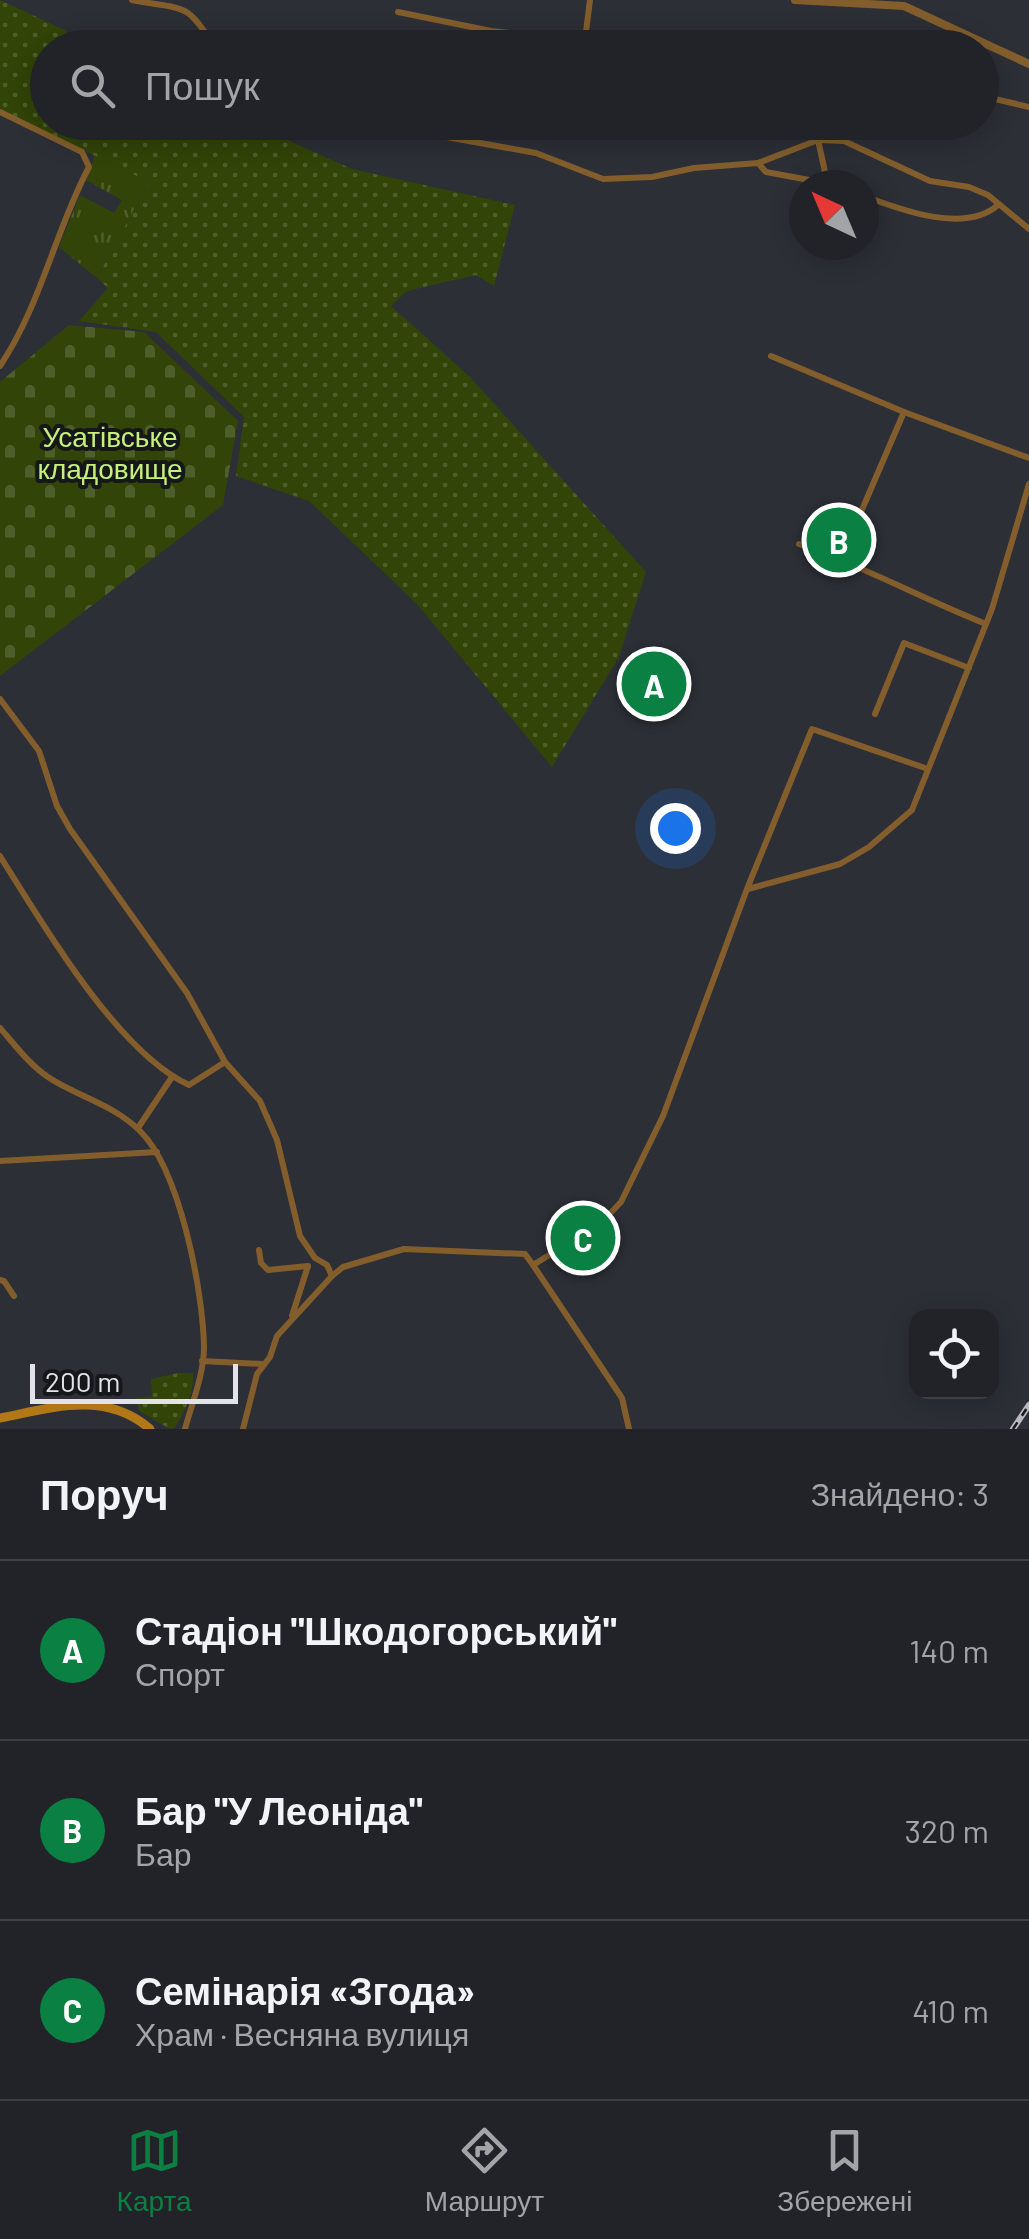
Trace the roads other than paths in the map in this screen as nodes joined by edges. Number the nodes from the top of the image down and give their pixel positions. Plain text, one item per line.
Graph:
1 (132, 0) edge
2 (590, 0) edge
3 (795, 0) edge
4 (398, 12) dead end
5 (203, 30) edge
6 (486, 30) edge
7 (585, 30) edge
8 (956, 30) edge
9 (999, 50) edge
10 (1029, 64) edge
11 (999, 100) edge
12 (1029, 107) edge
13 (0, 112) edge
14 (30, 127) edge
15 (56, 140) edge
16 (463, 140) edge
17 (818, 140) junction
18 (758, 162) junction
19 (824, 170) edge
20 (789, 176) edge
21 (879, 202) edge
22 (998, 205) junction
23 (1029, 229) edge
24 (771, 356) dead end
25 (0, 366) edge
26 (904, 412) junction
27 (1029, 458) edge
28 (1028, 488) edge
29 (799, 544) dead end
30 (846, 561) junction
31 (986, 624) junction
32 (968, 668) junction
33 (0, 699) edge
34 (876, 714) dead end
35 (928, 769) junction
36 (0, 856) edge
37 (747, 889) junction
38 (0, 1028) edge
39 (225, 1062) junction
40 (172, 1078) junction
41 (138, 1128) junction
42 (158, 1152) junction
43 (0, 1161) edge
44 (259, 1250) dead end
45 (314, 1258) junction
46 (327, 1264) junction
47 (532, 1265) junction
48 (308, 1266) junction
49 (343, 1266) junction
50 (332, 1276) junction
51 (0, 1280) edge
52 (14, 1296) dead end
53 (291, 1317) junction
54 (202, 1361) junction
55 (262, 1364) junction
56 (0, 1418) edge
57 (150, 1429) edge
58 (185, 1429) edge
59 (243, 1429) edge
60 (629, 1429) edge

1 - 5 street
2 - 7 street
3 - 8 street
4 - 6 street
9 - 10 street
11 - 12 street
13 - 14 street
15 - 25 street
16 - 18 street
17 - 18 street
17 - 19 street
17 - 22 street
18 - 20 street
21 - 22 street
22 - 23 street
24 - 26 street
26 - 27 street
26 - 30 street
28 - 31 street
29 - 30 street
30 - 31 street
31 - 32 street
32 - 34 street
32 - 35 street
33 - 39 street
35 - 37 street
35 - 37 street
36 - 40 street
37 - 47 street
38 - 41 street
39 - 40 street
39 - 45 street
40 - 41 street
41 - 42 street
42 - 43 street
42 - 54 street
44 - 48 street
45 - 46 street
45 - 48 street
46 - 49 street
46 - 50 street
47 - 49 street
47 - 60 street
48 - 53 street
49 - 50 street
50 - 53 street
51 - 52 street
53 - 55 street
54 - 55 street
54 - 58 street
55 - 59 street
56 - 57 main road

